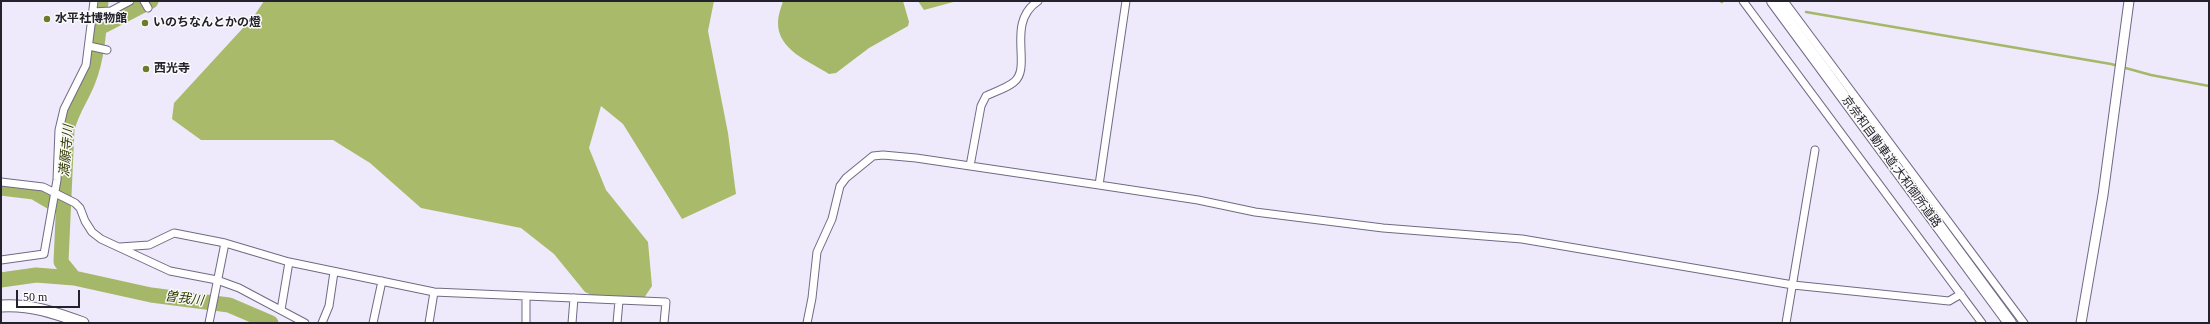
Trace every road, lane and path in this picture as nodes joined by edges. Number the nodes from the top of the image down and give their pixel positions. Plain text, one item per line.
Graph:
1 (94, 1) edge
2 (130, 1) edge
3 (144, 1) edge
4 (1038, 1) edge
5 (1126, 1) edge
6 (1743, 1) edge
7 (1773, 1) edge
8 (1784, 1) edge
9 (2129, 1) edge
10 (148, 8) dead end
11 (94, 12) junction
12 (91, 46) junction
13 (107, 50) dead end
14 (1815, 150) dead end
15 (970, 166) junction
16 (1, 182) edge
17 (1099, 185) junction
18 (54, 198) junction
19 (225, 243) junction
20 (120, 248) junction
21 (1, 260) edge
22 (289, 262) junction
23 (334, 272) junction
24 (217, 280) junction
25 (382, 281) junction
26 (1793, 285) junction
27 (434, 292) junction
28 (1961, 294) junction
29 (526, 296) junction
30 (574, 298) junction
31 (619, 301) junction
32 (1, 306) edge
33 (281, 310) junction
34 (83, 323) edge
35 (209, 323) edge
36 (305, 323) edge
37 (322, 323) edge
38 (373, 323) edge
39 (429, 323) edge
40 (526, 323) edge
41 (572, 323) edge
42 (617, 323) edge
43 (664, 323) edge
44 (807, 323) edge
45 (1786, 323) edge
46 (1982, 323) edge
47 (2010, 323) edge
48 (2024, 323) edge
49 (2081, 323) edge

1 - 11 street
2 - 11 street
3 - 10 street
4 - 15 street
5 - 17 street
6 - 28 street
7 - 47 highway, 京奈和自動車道;大和御所道路
8 - 48 street
9 - 49 street
11 - 12 street
12 - 13 street
12 - 18 street
14 - 26 street
15 - 17 street
15 - 44 street
16 - 18 street
17 - 26 street
18 - 20 street
18 - 21 street
19 - 20 street
19 - 22 street
19 - 24 street
20 - 24 street
22 - 23 street
22 - 33 street
23 - 25 street
23 - 37 street
24 - 33 street
24 - 35 street
25 - 27 street
25 - 38 street
26 - 28 street
26 - 45 street
27 - 29 street
27 - 39 street
28 - 46 street
29 - 30 street
29 - 40 street
30 - 31 street
30 - 41 street
31 - 42 street
31 - 43 street
32 - 34 main road
33 - 36 street

